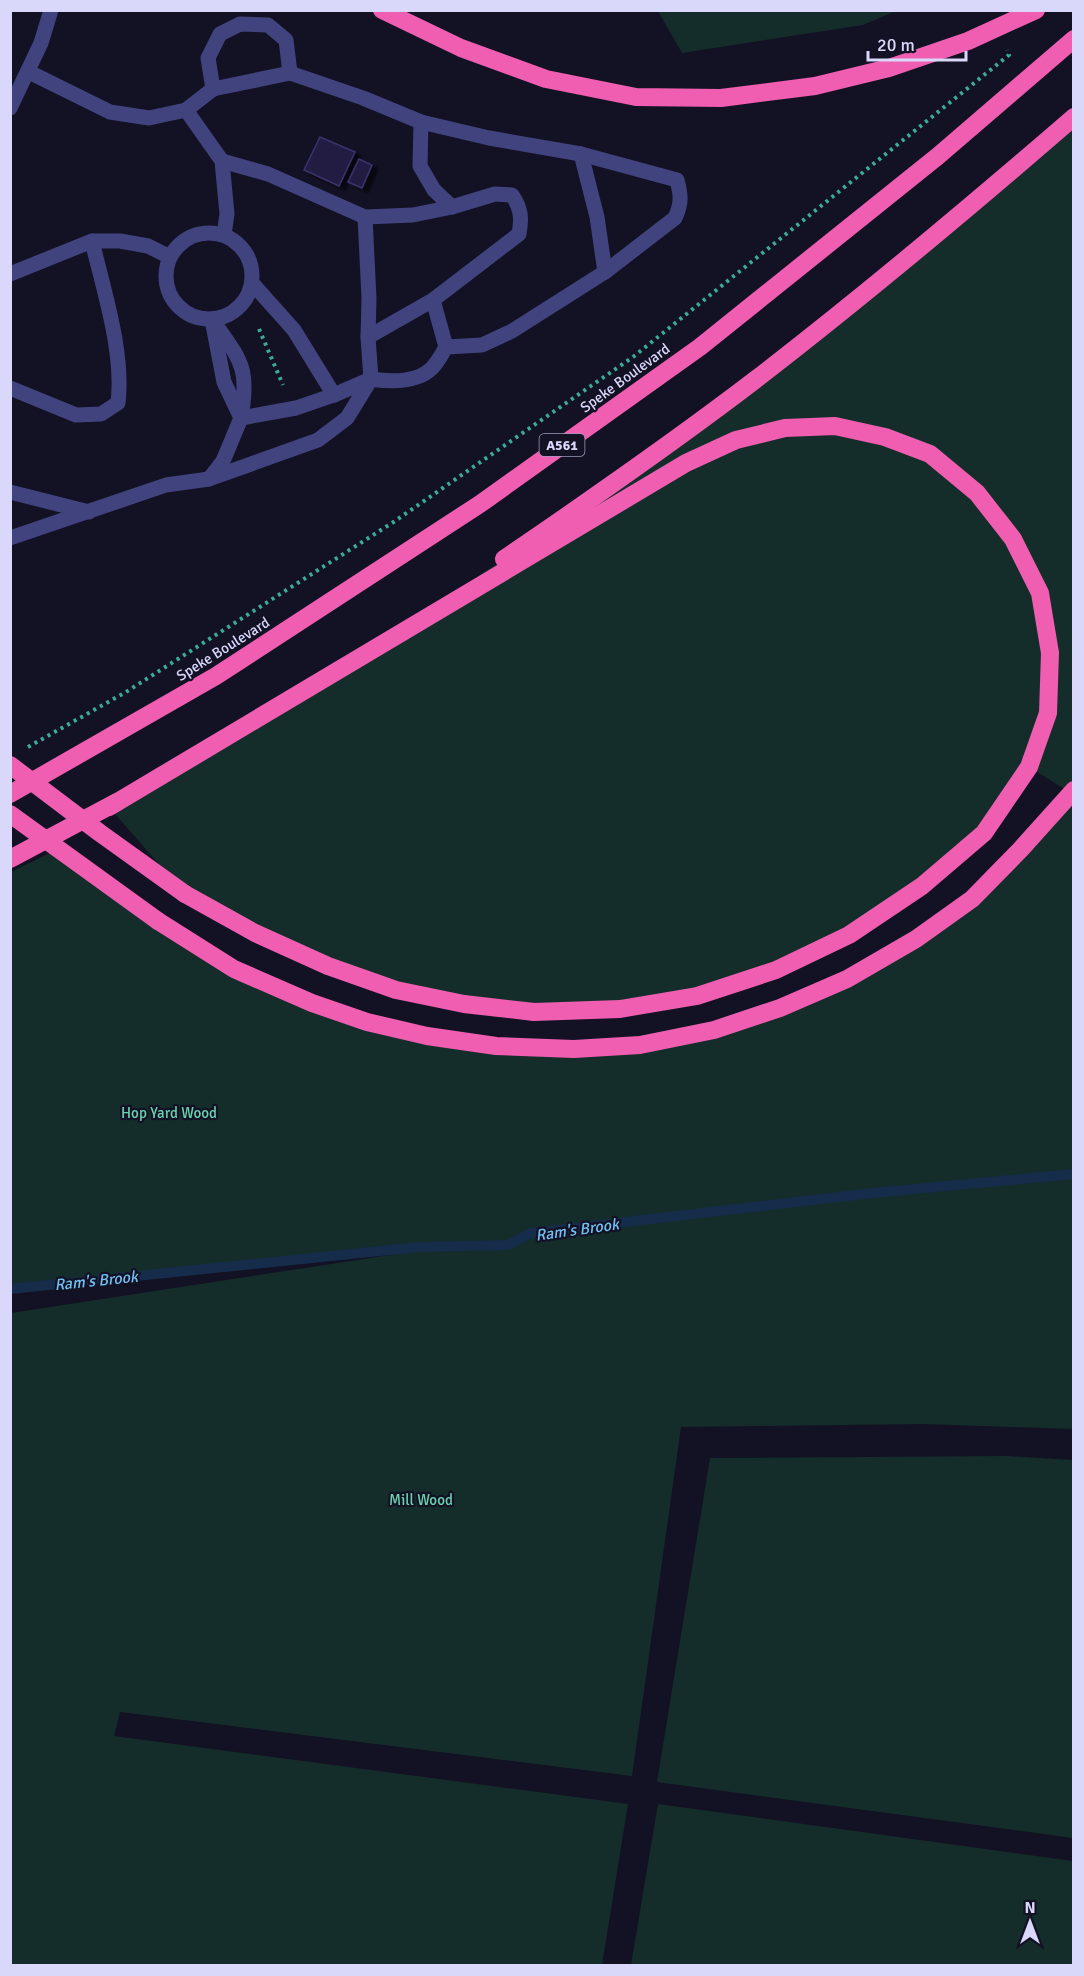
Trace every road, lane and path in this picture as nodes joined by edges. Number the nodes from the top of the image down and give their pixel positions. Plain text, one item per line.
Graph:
1 (51, 10) edge
2 (382, 10) edge
3 (1036, 10) edge
4 (1002, 26) junction
5 (1074, 39) edge
6 (29, 72) junction
7 (290, 73) junction
8 (213, 89) junction
9 (10, 108) edge
10 (186, 111) junction
11 (1074, 117) edge
12 (421, 123) junction
13 (582, 154) junction
14 (222, 161) junction
15 (452, 207) junction
16 (365, 217) junction
17 (224, 235) junction
18 (92, 241) junction
19 (170, 257) junction
20 (605, 272) junction
21 (10, 274) edge
22 (250, 290) junction
23 (433, 300) junction
24 (212, 319) junction
25 (368, 337) junction
26 (446, 347) junction
27 (371, 379) junction
28 (10, 388) edge
29 (334, 395) junction
30 (296, 408) junction
31 (242, 418) junction
32 (209, 479) junction
33 (10, 492) edge
34 (89, 512) junction
35 (10, 538) edge
36 (15, 758) edge
37 (1074, 790) edge
38 (10, 794) edge
39 (109, 807) junction
40 (10, 814) edge
41 (10, 859) edge

1 - 6 street
2 - 4 highway
3 - 4 highway
4 - 36 path
5 - 38 highway, Speke Boulevard / A561
6 - 9 street
6 - 10 street
7 - 8 street
7 - 8 street
7 - 12 street
8 - 10 street
10 - 14 street
11 - 39 highway
12 - 13 street
12 - 15 street
13 - 20 street
13 - 20 street
14 - 16 street
14 - 17 street
15 - 16 street
15 - 23 street
16 - 25 street
17 - 19 street
17 - 22 street
18 - 19 street
18 - 21 street
18 - 28 street
19 - 24 street
20 - 26 street
22 - 24 street
22 - 29 street
22 - 30 path
23 - 25 street
23 - 26 street
24 - 31 street
24 - 31 street
25 - 27 street
26 - 27 street
27 - 29 street
27 - 32 street
29 - 30 street
30 - 31 street
31 - 32 street
32 - 34 street
33 - 34 street
34 - 35 street
36 - 39 highway, bridge
37 - 40 highway, bridge
39 - 41 highway

